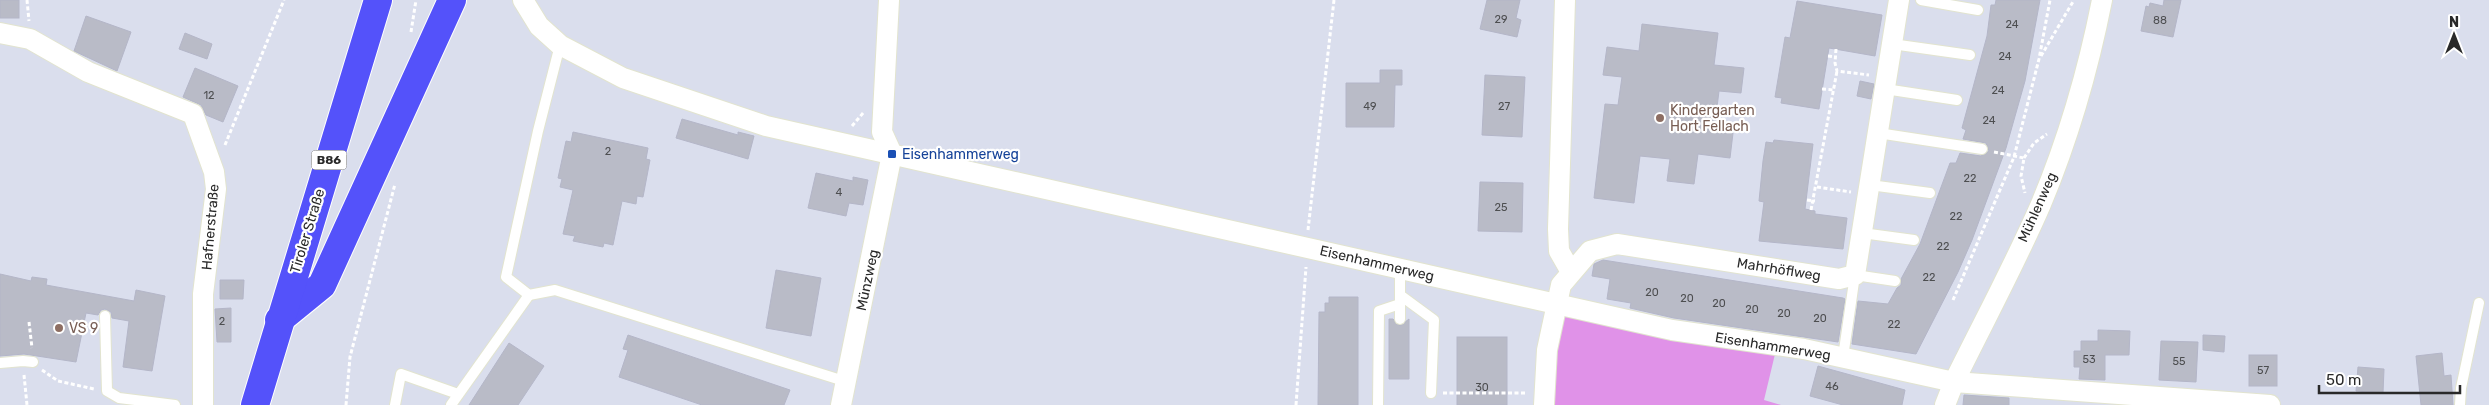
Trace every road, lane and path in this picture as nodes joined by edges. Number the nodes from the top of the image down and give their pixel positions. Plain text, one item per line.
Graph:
1 (284, 0) edge
2 (378, 0) edge
3 (452, 0) edge
4 (523, 0) edge
5 (890, 0) edge
6 (1334, 0) edge
7 (1565, 0) edge
8 (1899, 0) edge
9 (1921, 0) edge
10 (2050, 0) edge
11 (2074, 0) edge
12 (2102, 0) edge
13 (1978, 10) dead end
14 (0, 33) edge
15 (1892, 44) junction
16 (560, 45) junction
17 (1836, 49) dead end
18 (1970, 55) dead end
19 (1828, 56) dead end
20 (1835, 57) junction
21 (2039, 59) junction
22 (1837, 71) junction
23 (1886, 83) junction
24 (1822, 89) dead end
25 (883, 90) junction
26 (1834, 90) junction
27 (1957, 100) dead end
28 (2051, 132) dead end
29 (1878, 133) junction
30 (838, 142) junction
31 (1982, 149) joint
32 (892, 154) junction
33 (2014, 157) junction
34 (2024, 158) junction
35 (214, 172) junction
36 (396, 180) dead end
37 (1817, 187) junction
38 (1869, 190) junction
39 (1930, 193) dead end
40 (1807, 200) dead end
41 (2028, 200) dead end
42 (1815, 201) junction
43 (1811, 210) dead end
44 (1862, 233) junction
45 (1914, 240) dead end
46 (1307, 247) junction
47 (1400, 269) junction
48 (1571, 272) junction
49 (1855, 275) junction
50 (1895, 281) dead end
51 (529, 295) junction
52 (1400, 300) junction
53 (1953, 300) dead end
54 (2479, 303) dead end
55 (1557, 304) junction
56 (105, 316) dead end
57 (1400, 319) dead end
58 (279, 320) junction
59 (29, 322) dead end
60 (1842, 357) junction
61 (33, 362) junction
62 (0, 363) edge
63 (844, 381) junction
64 (1954, 382) junction
65 (107, 391) junction
66 (1431, 393) joint
67 (458, 394) junction
68 (1545, 399) edge
69 (27, 405) edge
70 (175, 405) edge
71 (203, 405) edge
72 (255, 405) edge
73 (346, 405) edge
74 (395, 405) edge
75 (451, 405) edge
76 (841, 405) edge
77 (1296, 405) edge
78 (1378, 405) edge
79 (1945, 405) edge
80 (2270, 405) edge
81 (2460, 405) edge

1 - 35 path
2 - 58 main road, Tiroler Straße / B86
3 - 58 main road
4 - 16 street, Eisenhammerweg
5 - 25 street
6 - 46 path
7 - 48 street
8 - 15 street
9 - 13 lane
10 - 21 path
11 - 21 path
12 - 64 street, Mühlenweg
14 - 35 street, Hafnerstraße
15 - 18 lane
15 - 23 street
16 - 30 street, Eisenhammerweg
16 - 51 lane
17 - 20 path
19 - 20 path
20 - 22 path
21 - 33 path
22 - 23 path
22 - 26 path
23 - 27 lane
23 - 29 street
24 - 26 path
25 - 30 path
25 - 32 street
26 - 37 path
28 - 34 path
29 - 31 lane
29 - 38 street
30 - 32 street, Eisenhammerweg
31 - 33 path
32 - 46 street, Eisenhammerweg
32 - 63 street, Münzweg
33 - 34 path
33 - 53 path
34 - 41 path
35 - 71 street, Hafnerstraße
36 - 73 path
37 - 38 path
37 - 42 path
38 - 39 lane
38 - 44 street
40 - 42 path
42 - 43 path
44 - 45 lane
44 - 49 street
46 - 47 street, Eisenhammerweg
46 - 77 path
47 - 52 lane
47 - 55 street, Eisenhammerweg
48 - 49 street, Mahrhöflweg
48 - 55 street, Mahrhöflweg
49 - 50 lane
49 - 60 lane
51 - 63 lane
51 - 67 lane
52 - 57 lane
52 - 66 lane
52 - 78 lane
54 - 81 lane
55 - 60 street, Eisenhammerweg
55 - 68 street, Mahrhöflweg
56 - 65 lane
58 - 72 main road, Tiroler Straße / B86
59 - 61 path
60 - 64 street, Eisenhammerweg
61 - 62 lane
61 - 65 path
61 - 69 path
63 - 76 street, Münzweg
64 - 79 street, Mühlenweg
64 - 80 street, Eisenhammerweg
65 - 70 lane
66 - 68 path
67 - 74 lane
67 - 75 lane

